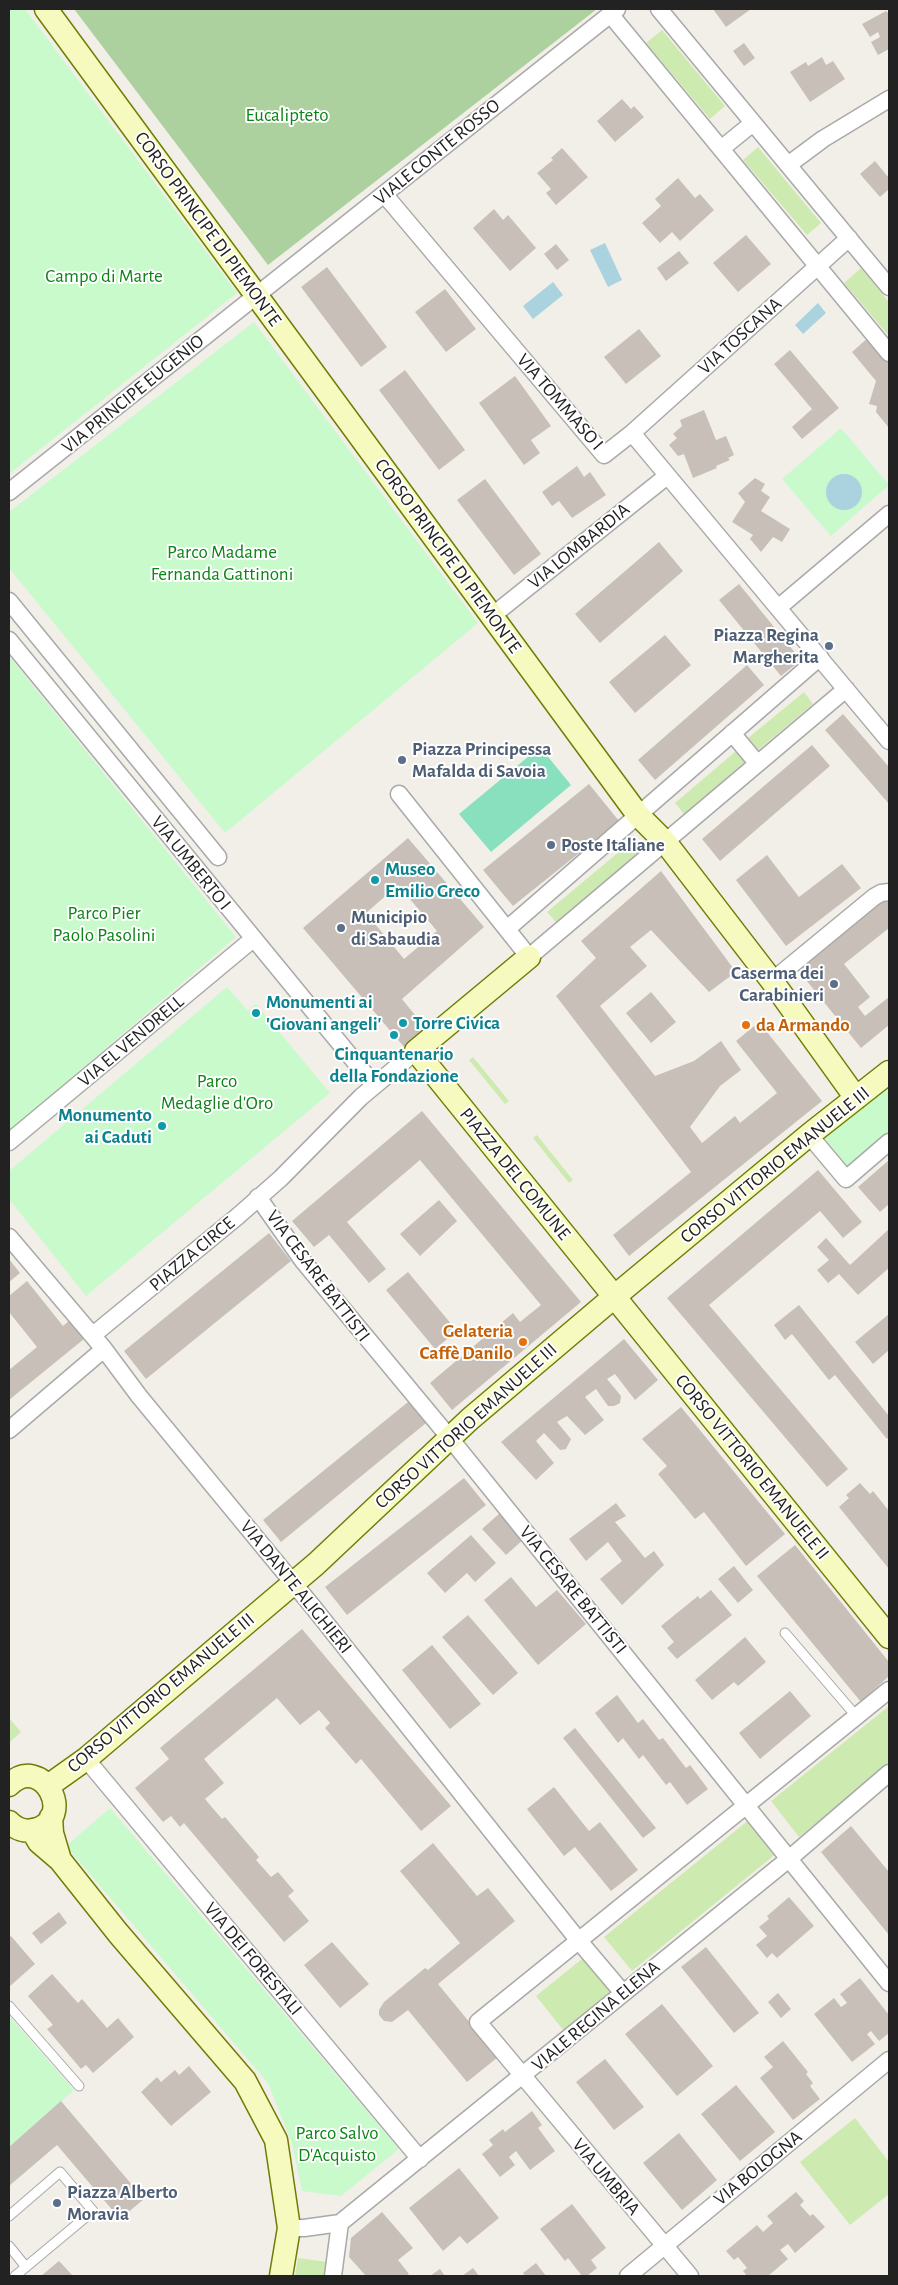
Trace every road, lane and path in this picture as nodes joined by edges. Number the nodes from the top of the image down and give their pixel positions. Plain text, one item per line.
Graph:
1 (46, 9) edge
2 (659, 9) edge
3 (613, 12) edge
4 (889, 99) edge
5 (753, 122) junction
6 (721, 149) junction
7 (788, 165) junction
8 (384, 194) junction
9 (849, 238) junction
10 (818, 266) junction
11 (889, 287) edge
12 (257, 295) junction
13 (889, 353) edge
14 (632, 433) junction
15 (667, 476) junction
16 (9, 492) edge
17 (889, 514) edge
18 (9, 601) edge
19 (778, 608) junction
20 (492, 616) junction
21 (9, 640) edge
22 (820, 658) junction
23 (846, 689) junction
24 (732, 733) junction
25 (889, 741) edge
26 (757, 764) junction
27 (399, 794) dead end
28 (638, 815) junction
29 (666, 843) junction
30 (218, 858) dead end
31 (889, 892) edge
32 (507, 929) junction
33 (254, 939) junction
34 (529, 957) junction
35 (772, 981) junction
36 (416, 1051) junction
37 (889, 1072) edge
38 (374, 1085) junction
39 (856, 1098) junction
40 (809, 1135) junction
41 (9, 1142) edge
42 (889, 1142) edge
43 (258, 1197) junction
44 (9, 1237) edge
45 (614, 1296) junction
46 (93, 1336) junction
47 (104, 1349) junction
48 (9, 1430) edge
49 (449, 1437) junction
50 (291, 1583) junction
51 (785, 1633) dead end
52 (889, 1638) edge
53 (889, 1690) edge
54 (857, 1717) junction
55 (86, 1759) junction
56 (889, 1773) edge
57 (9, 1785) edge
58 (48, 1786) junction
59 (748, 1806) junction
60 (51, 1817) junction
61 (9, 1822) edge
62 (32, 1830) junction
63 (790, 1858) junction
64 (60, 1860) junction
65 (579, 1941) junction
66 (889, 1983) edge
67 (623, 1993) junction
68 (9, 2006) edge
69 (889, 2060) edge
70 (522, 2077) junction
71 (79, 2086) dead end
72 (420, 2159) junction
73 (9, 2216) edge
74 (340, 2223) junction
75 (288, 2228) junction
76 (9, 2246) edge
77 (664, 2246) junction
78 (26, 2267) junction
79 (15, 2276) edge
80 (281, 2276) edge
81 (334, 2276) edge
82 (628, 2276) edge
83 (690, 2276) edge

1 - 12 street, CORSO PRINCIPE DI PIEMONTE
2 - 5 street
3 - 6 street
3 - 8 street, VIALE CONTE ROSSO
4 - 7 street
5 - 6 street
5 - 7 street
6 - 10 street
7 - 9 street
8 - 12 street, VIALE CONTE ROSSO
8 - 14 street, VIA TOMMASO I
9 - 10 street, VIA TOSCANA
9 - 11 street
10 - 13 street
10 - 14 street, VIA TOSCANA
12 - 16 street, VIA PRINCIPE EUGENIO
12 - 20 street, CORSO PRINCIPE DI PIEMONTE
14 - 15 street, VIA TOMMASO I
15 - 19 street, VIA TOMMASO I
15 - 20 street, VIA LOMBARDIA
17 - 19 street
18 - 30 street, VIA UMBERTO I
19 - 22 street
20 - 28 street, CORSO PRINCIPE DI PIEMONTE
21 - 33 street, VIA UMBERTO I
22 - 23 street
22 - 24 street
23 - 25 street
23 - 26 street
24 - 26 street
24 - 28 street
26 - 29 street
27 - 32 street
28 - 29 street, CORSO PRINCIPE DI PIEMONTE
28 - 32 street
29 - 34 street
29 - 35 street, CORSO PRINCIPE DI PIEMONTE
31 - 35 street
32 - 34 street
33 - 38 street, VIA UMBERTO I
33 - 41 street, VIA EL VENDRELL
34 - 36 street
35 - 39 street, CORSO PRINCIPE DI PIEMONTE
36 - 38 street
36 - 45 street, PIAZZA DEL COMUNE
37 - 39 street, CORSO VITTORIO EMANUELE III
38 - 43 street, PIAZZA CIRCE
39 - 40 street, CORSO VITTORIO EMANUELE III
40 - 42 street
40 - 45 street, CORSO VITTORIO EMANUELE III
43 - 46 street, PIAZZA CIRCE
43 - 49 street, VIA CESARE BATTISTI
44 - 46 street, VIA DANTE ALIGHIERI
45 - 49 street, CORSO VITTORIO EMANUELE III
45 - 52 street, CORSO VITTORIO EMANUELE II
46 - 47 street, VIA DANTE ALIGHIERI
47 - 48 street
47 - 50 street, VIA DANTE ALIGHIERI
49 - 50 street, CORSO VITTORIO EMANUELE III
49 - 59 street, VIA CESARE BATTISTI
50 - 55 street, CORSO VITTORIO EMANUELE III
50 - 65 street, VIA DANTE ALIGHIERI
51 - 54 lane
53 - 54 street
54 - 59 street
55 - 58 street, CORSO VITTORIO EMANUELE III
55 - 72 street, VIA DEI FORESTALI
56 - 63 street, VIALE REGINA ELENA
57 - 58 street
58 - 60 street
59 - 63 street, VIA CESARE BATTISTI
59 - 65 street
60 - 62 street
60 - 64 street
61 - 62 street
62 - 64 street
63 - 66 street, VIA CESARE BATTISTI
63 - 67 street, VIALE REGINA ELENA
64 - 75 street
65 - 67 street, VIA DANTE ALIGHIERI
65 - 70 street, VIA UMBRIA
67 - 70 street, VIALE REGINA ELENA
68 - 71 lane
69 - 77 street, VIA BOLOGNA
70 - 72 street, VIALE REGINA ELENA
70 - 77 street, VIA UMBRIA
72 - 74 street, VIALE REGINA ELENA
73 - 78 lane
74 - 75 street
74 - 81 street
75 - 80 street
76 - 78 lane
77 - 82 street, VIA BOLOGNA
77 - 83 street, VIA UMBRIA
78 - 79 lane

